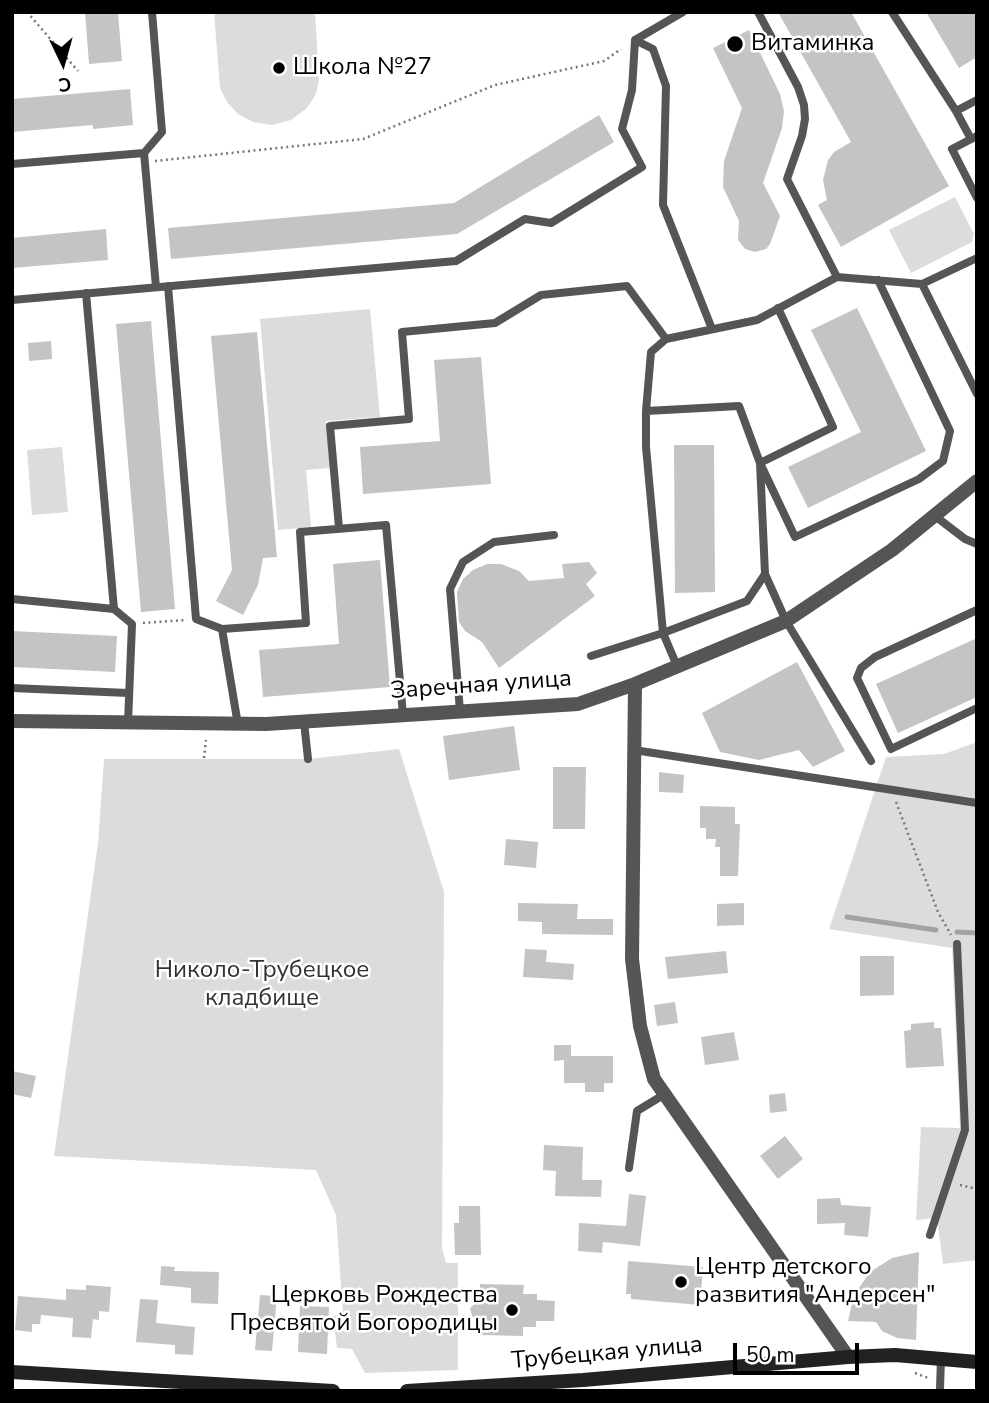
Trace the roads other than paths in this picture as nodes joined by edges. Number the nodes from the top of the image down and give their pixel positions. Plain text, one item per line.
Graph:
1 (152, 12) edge
2 (683, 12) edge
3 (758, 12) edge
4 (892, 12) edge
5 (635, 40) junction
6 (977, 100) edge
7 (956, 111) junction
8 (974, 137) edge
9 (145, 157) junction
10 (12, 164) edge
11 (977, 198) edge
12 (977, 258) edge
13 (837, 277) junction
14 (878, 280) junction
15 (922, 284) junction
16 (168, 286) junction
17 (156, 287) junction
18 (86, 293) junction
19 (12, 300) edge
20 (778, 308) junction
21 (712, 330) junction
22 (666, 339) junction
23 (977, 394) edge
24 (646, 411) junction
25 (760, 463) junction
26 (977, 481) edge
27 (935, 516) junction
28 (339, 528) junction
29 (977, 533) edge
30 (554, 535) dead end
31 (965, 539) junction
32 (977, 544) edge
33 (765, 574) junction
34 (12, 599) edge
35 (114, 608) junction
36 (977, 610) edge
37 (786, 621) junction
38 (222, 629) junction
39 (663, 633) junction
40 (591, 656) dead end
41 (677, 667) junction
42 (635, 684) junction
43 (12, 688) edge
44 (128, 693) junction
45 (977, 709) edge
46 (460, 712) junction
47 (403, 715) junction
48 (12, 720) edge
49 (304, 722) junction
50 (128, 723) junction
51 (239, 725) junction
52 (634, 750) junction
53 (308, 759) dead end
54 (871, 761) dead end
55 (977, 803) edge
56 (957, 944) dead end
57 (665, 1094) junction
58 (629, 1168) dead end
59 (930, 1235) dead end
60 (848, 1357) junction
61 (941, 1358) junction
62 (977, 1362) edge
63 (12, 1372) edge
64 (940, 1386) edge
65 (332, 1391) edge
66 (407, 1391) edge

1 - 9 lane
2 - 5 lane
3 - 13 lane
4 - 7 lane
5 - 16 lane
5 - 21 lane
6 - 7 lane
7 - 8 lane
8 - 11 lane
9 - 10 lane
9 - 17 lane
12 - 15 lane
13 - 14 lane
13 - 20 lane
14 - 15 lane
14 - 25 lane
15 - 23 lane
16 - 17 lane
16 - 38 lane
17 - 18 lane
18 - 19 lane
18 - 35 lane
20 - 21 lane
20 - 25 lane
21 - 22 lane
22 - 24 lane
22 - 28 lane
24 - 25 lane
24 - 39 lane
25 - 33 lane
26 - 27 street, Заречная улица
27 - 31 lane
27 - 37 street, Заречная улица
28 - 38 lane
28 - 47 lane
29 - 31 lane
30 - 46 lane
31 - 32 lane
33 - 37 lane
33 - 39 lane
34 - 35 lane
35 - 44 lane
36 - 45 lane
37 - 41 street, Заречная улица
37 - 54 lane
38 - 51 lane
39 - 40 lane
39 - 41 lane
41 - 42 street, Заречная улица
42 - 46 street, Заречная улица
42 - 52 street
43 - 44 lane
44 - 50 lane
46 - 47 street, Заречная улица
47 - 49 street, Заречная улица
48 - 50 street, Заречная улица
49 - 51 street, Заречная улица
49 - 53 lane
50 - 51 street, Заречная улица
52 - 55 lane
52 - 57 street
56 - 59 lane
57 - 58 lane
57 - 60 street
60 - 61 main road, Трубецкая улица
60 - 66 main road, Трубецкая улица
61 - 62 main road, Трубецкая улица
61 - 64 lane
63 - 65 main road

